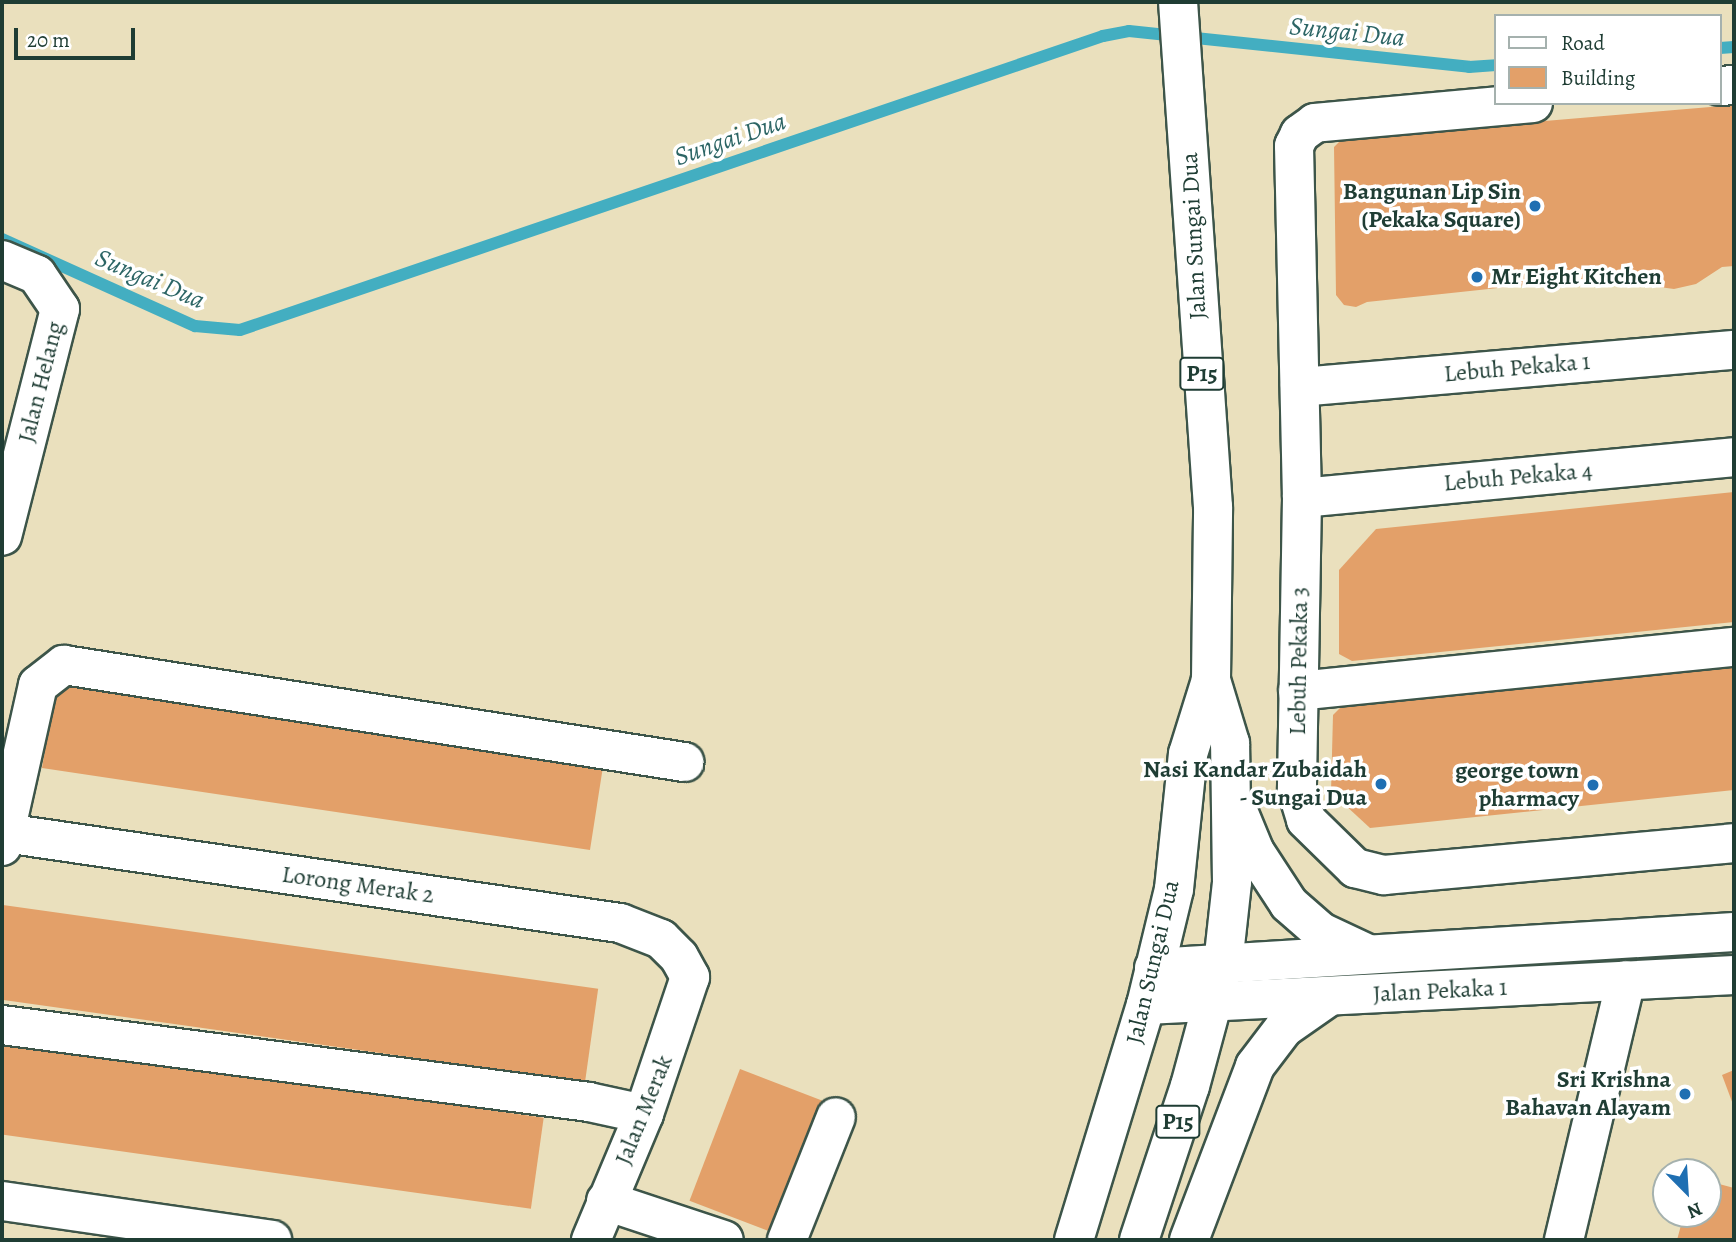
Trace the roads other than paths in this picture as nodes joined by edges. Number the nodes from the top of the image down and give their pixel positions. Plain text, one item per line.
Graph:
1 (1178, 2) edge
2 (1511, 105) edge
3 (2, 260) edge
4 (1734, 350) edge
5 (1300, 387) junction
6 (1734, 457) edge
7 (1302, 498) junction
8 (2, 536) edge
9 (1734, 647) edge
10 (1211, 680) junction
11 (1298, 691) junction
12 (684, 762) dead end
13 (1232, 796) junction
14 (3, 839) edge
15 (1734, 843) edge
16 (1734, 932) edge
17 (1366, 953) junction
18 (1223, 964) junction
19 (1154, 968) junction
20 (1734, 975) edge
21 (690, 977) joint
22 (1626, 980) junction
23 (1327, 998) junction
24 (1212, 1002) junction
25 (1146, 1005) junction
26 (2, 1025) edge
27 (644, 1114) junction
28 (836, 1117) dead end
29 (2, 1201) edge
30 (606, 1201) junction
31 (272, 1240) edge
32 (591, 1240) edge
33 (724, 1240) edge
34 (787, 1240) edge
35 (1074, 1240) edge
36 (1139, 1240) edge
37 (1189, 1240) edge
38 (1564, 1240) edge

1 - 10 main road, Jalan Sungai Dua / P15
2 - 5 main road, Lebuh Pekaka 3
3 - 8 main road, Jalan Helang
4 - 5 main road, Lebuh Pekaka 1
5 - 7 main road, Lebuh Pekaka 3
6 - 7 main road, Lebuh Pekaka 4
7 - 11 main road, Lebuh Pekaka 3
9 - 11 main road
10 - 13 main road, Jalan Sungai Dua / P15
10 - 19 main road, Jalan Sungai Dua / P15
11 - 15 main road, Lebuh Pekaka 3
12 - 14 main road
13 - 17 main road
13 - 18 main road, Jalan Sungai Dua / P15
14 - 21 main road, Lorong Merak 2
16 - 17 main road, Jalan Pekaka 1
17 - 18 main road, Jalan Pekaka 1
18 - 19 main road, Jalan Pekaka 1
18 - 24 main road, Jalan Sungai Dua / P15
19 - 25 main road, Jalan Sungai Dua / P15
20 - 22 main road, Jalan Pekaka 1
21 - 27 main road, Jalan Merak
22 - 23 main road, Jalan Pekaka 1
22 - 38 main road
23 - 24 main road, Jalan Pekaka 1
23 - 37 main road
24 - 25 main road, Jalan Pekaka 1
24 - 36 main road, Jalan Sungai Dua / P15
25 - 35 main road, Jalan Sungai Dua / P15
26 - 27 main road
27 - 30 main road, Jalan Merak
28 - 34 main road
29 - 31 main road
30 - 32 main road, Jalan Merak
30 - 33 main road

